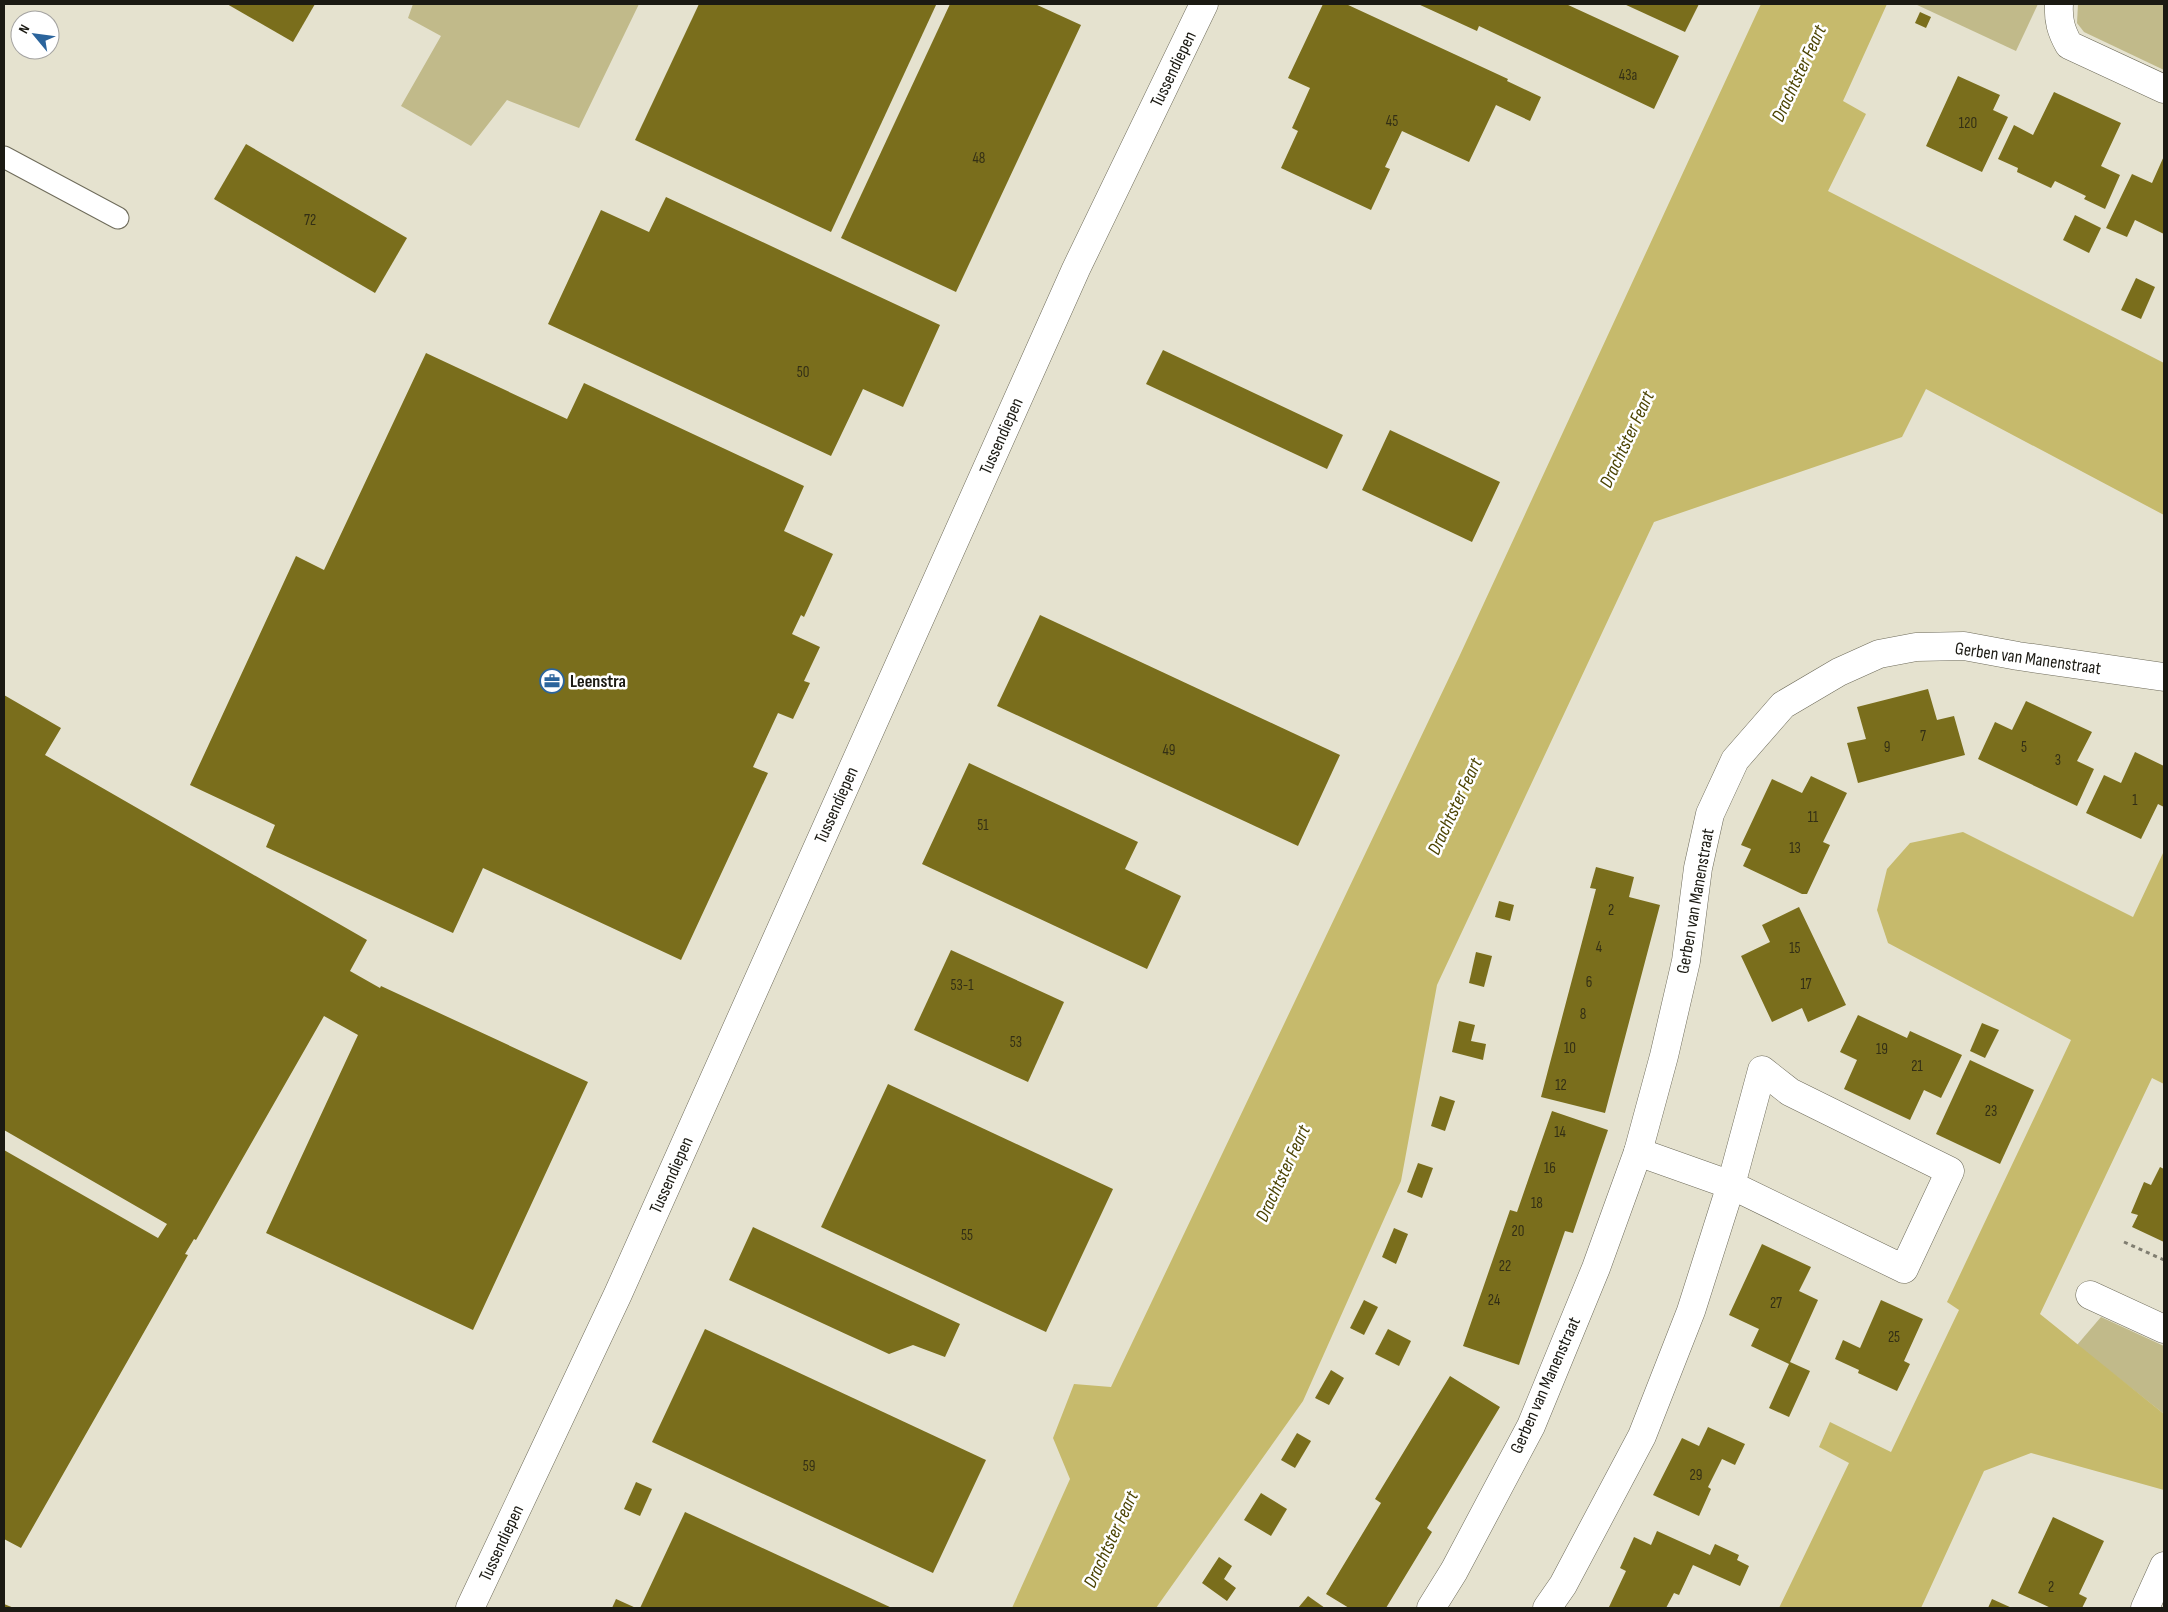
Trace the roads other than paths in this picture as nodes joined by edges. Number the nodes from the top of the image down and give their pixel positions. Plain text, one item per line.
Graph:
1 (1204, 4) edge
2 (2059, 4) edge
3 (2164, 89) edge
4 (4, 157) edge
5 (118, 218) dead end
6 (2164, 677) edge
7 (1638, 1152) junction
8 (1732, 1185) junction
9 (2090, 1295) dead end
10 (2164, 1329) edge
11 (2162, 1576) edge
12 (470, 1608) edge
13 (1431, 1608) edge
14 (1547, 1608) edge
15 (2145, 1608) edge

1 - 12 street, Tussendiepen
2 - 3 street
4 - 5 lane
6 - 7 street, Gerben van Manenstraat
7 - 8 street
7 - 13 street, Gerben van Manenstraat
8 - 8 street
8 - 14 street
9 - 10 street
11 - 15 street

